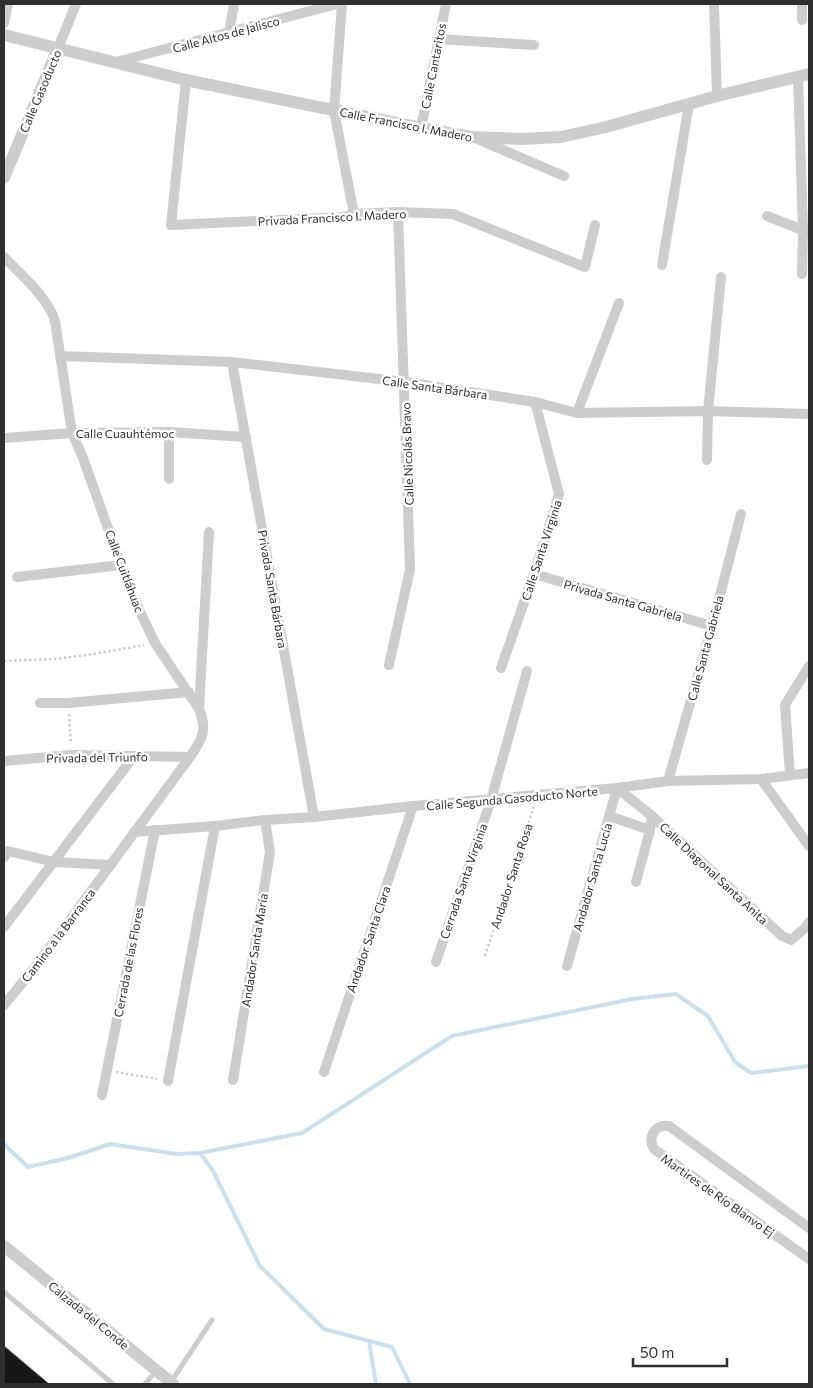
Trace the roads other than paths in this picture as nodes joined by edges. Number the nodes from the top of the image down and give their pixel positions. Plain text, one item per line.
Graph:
1 (8, 4) edge
2 (76, 4) edge
3 (234, 4) edge
4 (337, 4) edge
5 (342, 4) edge
6 (446, 4) edge
7 (714, 4) edge
8 (802, 4) edge
9 (802, 20) dead end
10 (4, 22) edge
11 (229, 33) junction
12 (4, 35) edge
13 (438, 39) junction
14 (534, 45) dead end
15 (58, 48) junction
16 (114, 63) junction
17 (804, 76) edge
18 (186, 80) junction
19 (717, 96) junction
20 (689, 104) junction
21 (334, 111) junction
22 (421, 128) junction
23 (471, 137) junction
24 (564, 176) dead end
25 (4, 178) edge
26 (398, 212) junction
27 (354, 214) junction
28 (767, 216) dead end
29 (595, 225) dead end
30 (806, 232) edge
31 (4, 257) edge
32 (662, 266) dead end
33 (802, 274) dead end
34 (721, 277) dead end
35 (619, 303) dead end
36 (60, 356) junction
37 (232, 362) junction
38 (405, 382) junction
39 (535, 402) junction
40 (708, 411) junction
41 (577, 413) junction
42 (809, 414) edge
43 (169, 432) junction
44 (72, 433) junction
45 (246, 437) junction
46 (4, 438) edge
47 (707, 460) dead end
48 (169, 479) dead end
49 (740, 514) dead end
50 (209, 532) dead end
51 (121, 565) junction
52 (534, 574) junction
53 (17, 577) dead end
54 (712, 626) junction
55 (389, 665) dead end
56 (809, 666) edge
57 (501, 668) dead end
58 (527, 671) dead end
59 (189, 692) junction
60 (40, 703) dead end
61 (199, 710) junction
62 (134, 756) junction
63 (190, 757) junction
64 (4, 761) edge
65 (809, 773) edge
66 (790, 775) junction
67 (761, 779) junction
68 (668, 781) junction
69 (617, 788) junction
70 (491, 800) junction
71 (413, 806) junction
72 (609, 816) junction
73 (652, 816) junction
74 (314, 817) junction
75 (265, 820) junction
76 (215, 826) junction
77 (155, 830) junction
78 (650, 830) junction
79 (134, 832) junction
80 (809, 846) edge
81 (6, 854) edge
82 (54, 862) junction
83 (111, 865) junction
84 (636, 882) dead end
85 (809, 922) edge
86 (4, 927) edge
87 (436, 962) dead end
88 (567, 966) dead end
89 (4, 1004) edge
90 (324, 1072) dead end
91 (233, 1080) dead end
92 (168, 1081) road end
93 (102, 1094) dead end
94 (809, 1228) edge
95 (4, 1246) edge
96 (809, 1259) edge
97 (4, 1292) edge
98 (212, 1320) dead end
99 (157, 1371) junction
100 (172, 1383) edge
101 (113, 1384) edge
102 (145, 1384) edge

1 - 10 street
2 - 15 street, Calle Gasoducto
3 - 11 street
4 - 11 street, Calle Altos de Jalisco
5 - 21 street
6 - 13 street, Calle Cantaritos
7 - 19 street
8 - 9 street
11 - 16 street, Calle Altos de Jalisco
12 - 15 street, Calle Francisco I. Madero
13 - 14 street
13 - 22 street, Calle Cantaritos
15 - 16 street, Calle Francisco I. Madero
15 - 25 street, Calle Gasoducto
16 - 18 street, Calle Francisco I. Madero
17 - 19 street, Calle Francisco I. Madero
17 - 30 street
18 - 21 street, Calle Francisco I. Madero
18 - 27 street, Privada Francisco I. Madero
19 - 20 street, Calle Francisco I. Madero
20 - 23 street, Calle Francisco I. Madero
20 - 32 street
21 - 22 street, Calle Francisco I. Madero
21 - 27 street
22 - 23 street, Calle Francisco I. Madero
23 - 24 street
26 - 27 street, Privada Francisco I. Madero
26 - 29 street, Privada Francisco I. Madero
26 - 38 street, Calle Nicolás Bravo
28 - 30 street
30 - 33 street
31 - 36 street, Calle Cuitláhuac
34 - 40 street
35 - 41 street
36 - 37 street, Calle Santa Bárbara
36 - 44 street, Calle Cuitláhuac
37 - 38 street, Calle Santa Bárbara
37 - 45 street, Privada Santa Bárbara
38 - 39 street, Calle Santa Bárbara
38 - 55 street, Calle Nicolás Bravo
39 - 41 street, Calle Santa Bárbara
39 - 52 street, Calle Santa Virginia
40 - 41 street, Calle Santa Bárbara
40 - 42 street, Calle Santa Bárbara
40 - 47 street
43 - 44 street, Calle Cuauhtémoc
43 - 45 street, Calle Cuauhtémoc
43 - 48 street
44 - 46 street, Calle Cuauhtémoc
44 - 51 street, Calle Cuitláhuac
45 - 74 street, Privada Santa Bárbara
49 - 54 street, Calle Santa Gabriela
50 - 61 street
51 - 53 street
51 - 59 street, Calle Cuitláhuac
52 - 54 street, Privada Santa Gabriela
52 - 57 street, Calle Santa Virginia
54 - 68 street, Calle Santa Gabriela
56 - 66 street
58 - 70 street
59 - 60 street
59 - 61 street, Calle Cuitláhuac
61 - 63 street, Calle Cuitláhuac
62 - 63 street, Privada del Triunfo
62 - 64 street, Privada del Triunfo
62 - 82 street
63 - 79 street, Calle Cuitláhuac
65 - 66 street, Calle Segunda Gasoducto Norte
66 - 67 street, Calle Segunda Gasoducto Norte
67 - 68 street, Calle Segunda Gasoducto Norte
67 - 80 street
68 - 69 street, Calle Segunda Gasoducto Norte
69 - 70 street, Calle Segunda Gasoducto Norte
69 - 72 street, Andador Santa Lucía
69 - 73 street, Calle Diagonal Santa Anita
70 - 71 street, Calle Segunda Gasoducto Norte
70 - 87 street, Cerrada Santa Virginia
71 - 74 street, Calle Segunda Gasoducto Norte
71 - 90 street, Andador Santa Clara
72 - 78 street
72 - 88 street, Andador Santa Lucía
73 - 78 street
73 - 85 street, Calle Diagonal Santa Anita
74 - 75 street, Calle Segunda Gasoducto Norte
75 - 76 street, Calle Segunda Gasoducto Norte
75 - 91 street, Andador Santa María
76 - 77 street, Calle Segunda Gasoducto Norte
76 - 92 street
77 - 79 street, Calle Segunda Gasoducto Norte
77 - 93 street, Cerrada de las Flores
78 - 84 street
79 - 83 street, Calle Cuitláhuac
81 - 82 street
82 - 83 street
82 - 86 street
83 - 89 street, Camino a la Barranca
94 - 96 street, Martires de Río Blanvo Ej
95 - 99 street, Calzada del Conde
97 - 101 lane
98 - 100 lane
99 - 100 street, Calzada del Conde
99 - 102 lane

